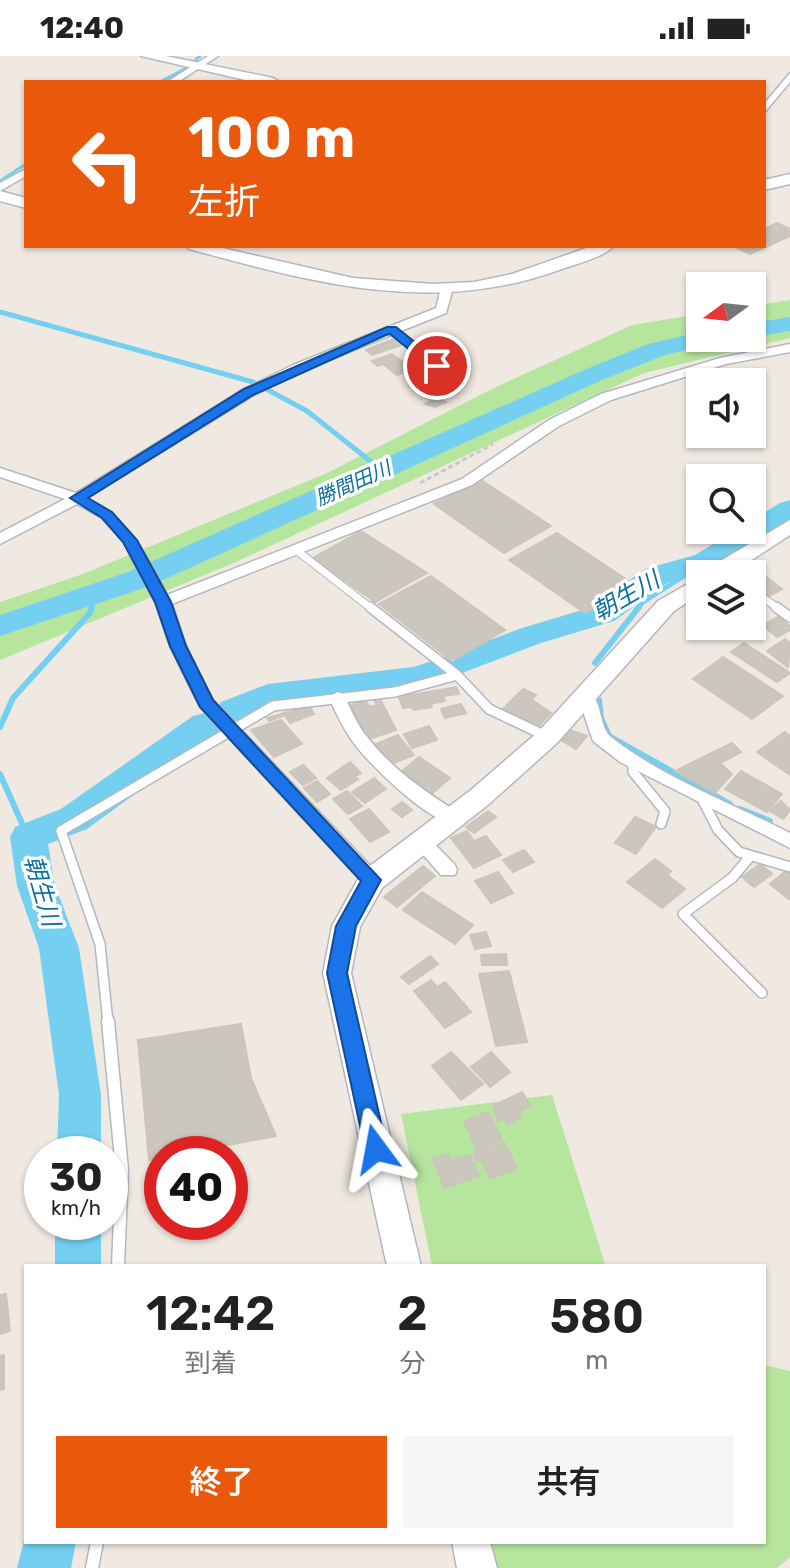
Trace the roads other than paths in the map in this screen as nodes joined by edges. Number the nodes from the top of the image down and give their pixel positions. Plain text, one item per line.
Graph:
1 (147, 56) edge
2 (214, 56) edge
3 (193, 65) junction
4 (174, 80) edge
5 (264, 80) edge
6 (788, 81) edge
7 (766, 108) edge
8 (24, 173) edge
9 (790, 179) edge
10 (766, 183) edge
11 (790, 186) edge
12 (0, 188) edge
13 (0, 196) edge
14 (24, 202) edge
15 (203, 248) edge
16 (600, 248) edge
17 (447, 288) junction
18 (391, 329) junction
19 (790, 348) edge
20 (442, 371) dead end
21 (0, 472) edge
22 (77, 498) junction
23 (790, 526) edge
24 (0, 539) edge
25 (296, 550) junction
26 (739, 560) edge
27 (686, 594) edge
28 (766, 600) edge
29 (163, 602) junction
30 (790, 617) edge
31 (457, 675) junction
32 (586, 697) junction
33 (337, 698) junction
34 (230, 729) junction
35 (548, 737) junction
36 (633, 761) junction
37 (700, 795) junction
38 (453, 818) junction
39 (661, 824) dead end
40 (790, 841) edge
41 (423, 843) junction
42 (749, 858) junction
43 (790, 867) edge
44 (448, 870) dead end
45 (372, 880) junction
46 (762, 993) dead end
47 (118, 1264) edge
48 (404, 1264) edge
49 (97, 1544) edge
50 (471, 1544) edge
51 (92, 1568) edge
52 (477, 1568) edge

1 - 3 street
2 - 3 street
3 - 4 street
3 - 5 street
6 - 7 street
8 - 12 street
9 - 10 street
10 - 11 street
13 - 14 street
15 - 17 street
16 - 17 street
17 - 18 street
18 - 20 lane
18 - 22 street
19 - 25 street
21 - 22 street
22 - 24 street
22 - 29 street
23 - 26 street
25 - 29 street
25 - 31 lane
27 - 32 street
28 - 30 lane
29 - 34 street
31 - 33 lane
31 - 35 lane
32 - 35 street
32 - 36 street
33 - 34 lane
33 - 38 street
34 - 45 street
34 - 47 lane
35 - 38 street
36 - 37 street
36 - 39 lane
37 - 40 street
37 - 42 lane
38 - 41 street
41 - 44 street
41 - 45 street
42 - 43 lane
42 - 46 lane
45 - 48 street
49 - 51 lane
50 - 52 street

